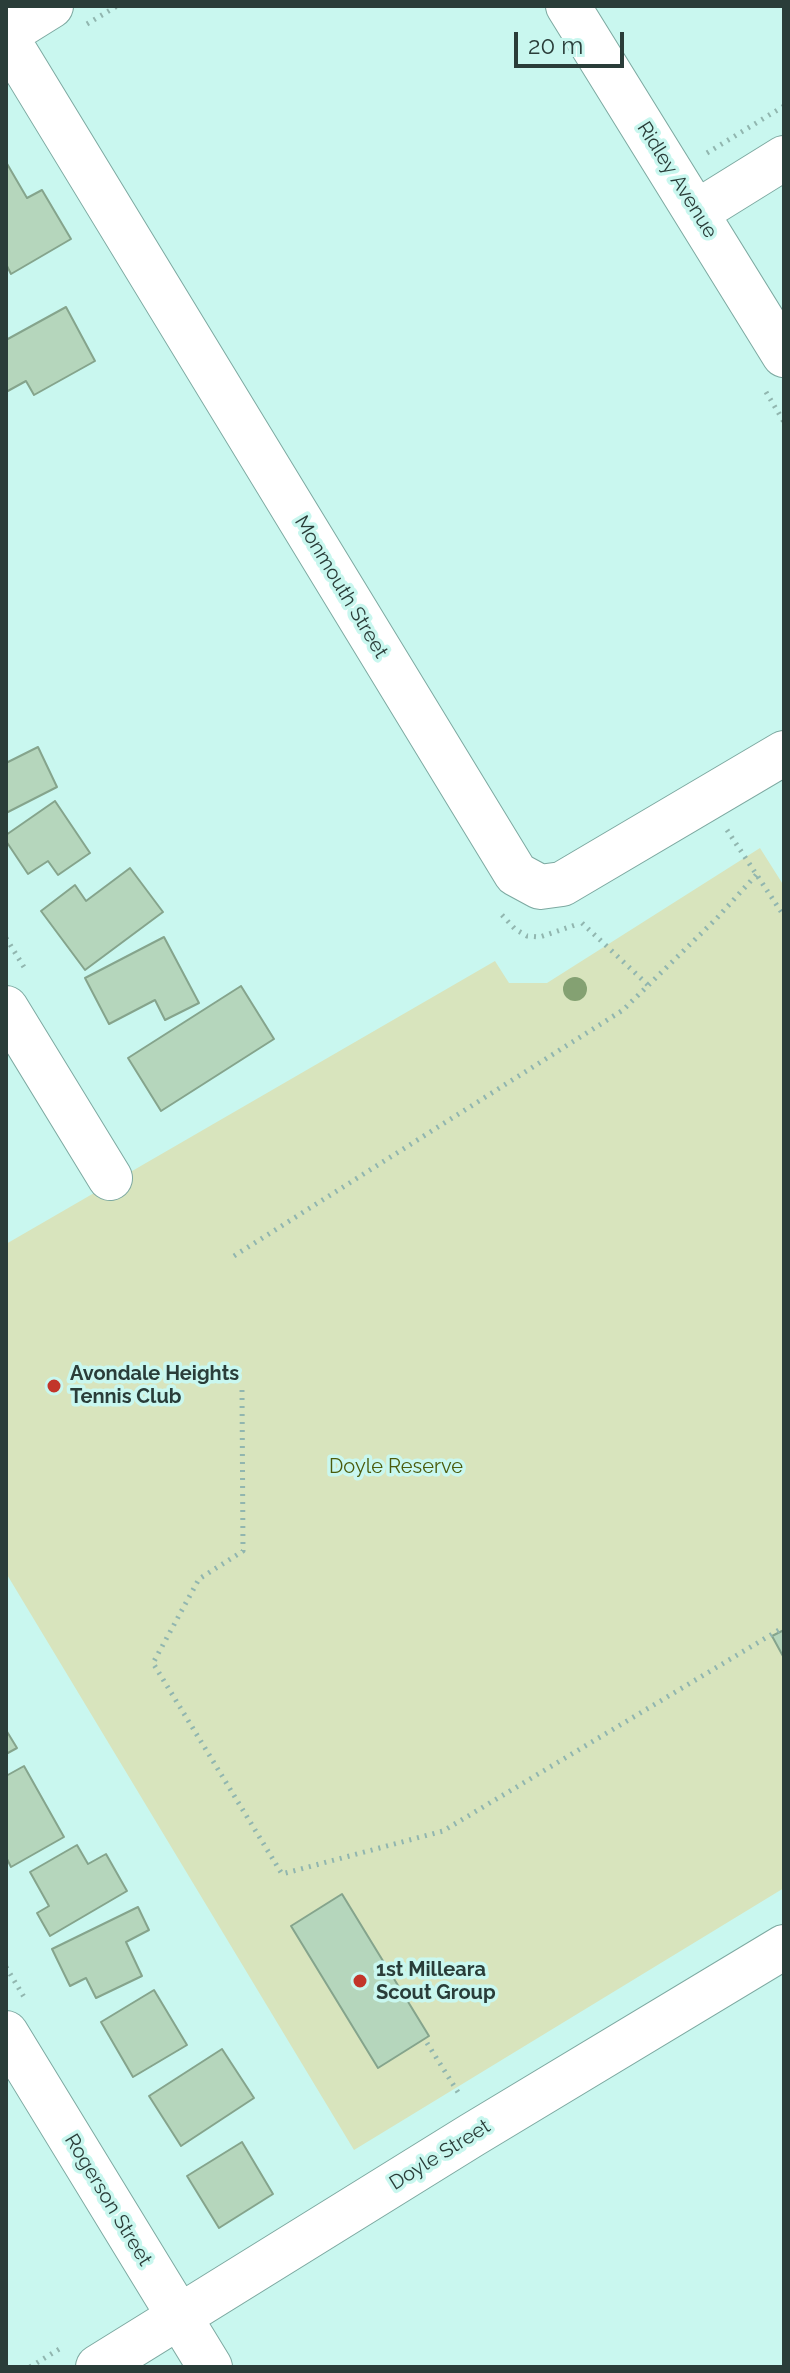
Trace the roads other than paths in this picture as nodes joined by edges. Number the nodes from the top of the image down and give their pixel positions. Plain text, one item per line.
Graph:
1 (51, 6) edge
2 (568, 6) edge
3 (6, 35) edge
4 (784, 158) edge
5 (697, 212) junction
6 (784, 355) edge
7 (784, 753) edge
8 (6, 1008) edge
9 (110, 1178) dead end
10 (784, 1947) edge
11 (6, 2033) edge
12 (179, 2318) junction
13 (98, 2367) edge
14 (210, 2367) edge

1 - 3 street
2 - 5 street, Ridley Avenue
3 - 7 street, Monmouth Street
4 - 5 street
5 - 6 street, Ridley Avenue
8 - 9 street
10 - 12 street, Doyle Street
11 - 12 street, Rogerson Street
12 - 13 street, Doyle Street
12 - 14 street, Rogerson Street

